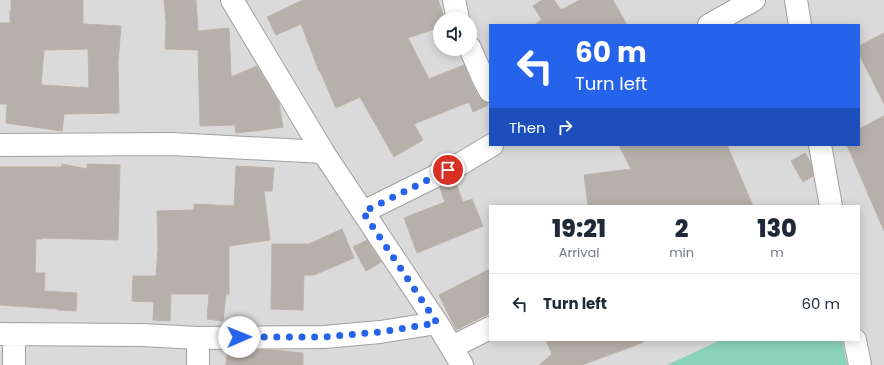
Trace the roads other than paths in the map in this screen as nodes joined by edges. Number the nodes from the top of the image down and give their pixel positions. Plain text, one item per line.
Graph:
1 (232, 0) edge
2 (454, 0) edge
3 (754, 0) edge
4 (796, 0) edge
5 (457, 12) edge
6 (711, 24) edge
7 (800, 24) edge
8 (473, 56) edge
9 (489, 89) edge
10 (0, 145) edge
11 (490, 146) edge
12 (820, 146) edge
13 (322, 152) junction
14 (831, 205) edge
15 (363, 212) junction
16 (437, 323) junction
17 (489, 329) edge
18 (7, 334) edge
19 (198, 338) junction
20 (854, 341) edge
21 (457, 356) edge
22 (14, 365) edge
23 (198, 365) edge
24 (860, 365) edge

1 - 13 street
2 - 5 street
3 - 6 street
4 - 7 street
8 - 9 street
10 - 13 street
11 - 15 street
12 - 14 street
13 - 15 street
15 - 16 street
16 - 19 street
16 - 21 street
17 - 21 street
18 - 19 street
18 - 22 street
19 - 23 street
20 - 24 street

